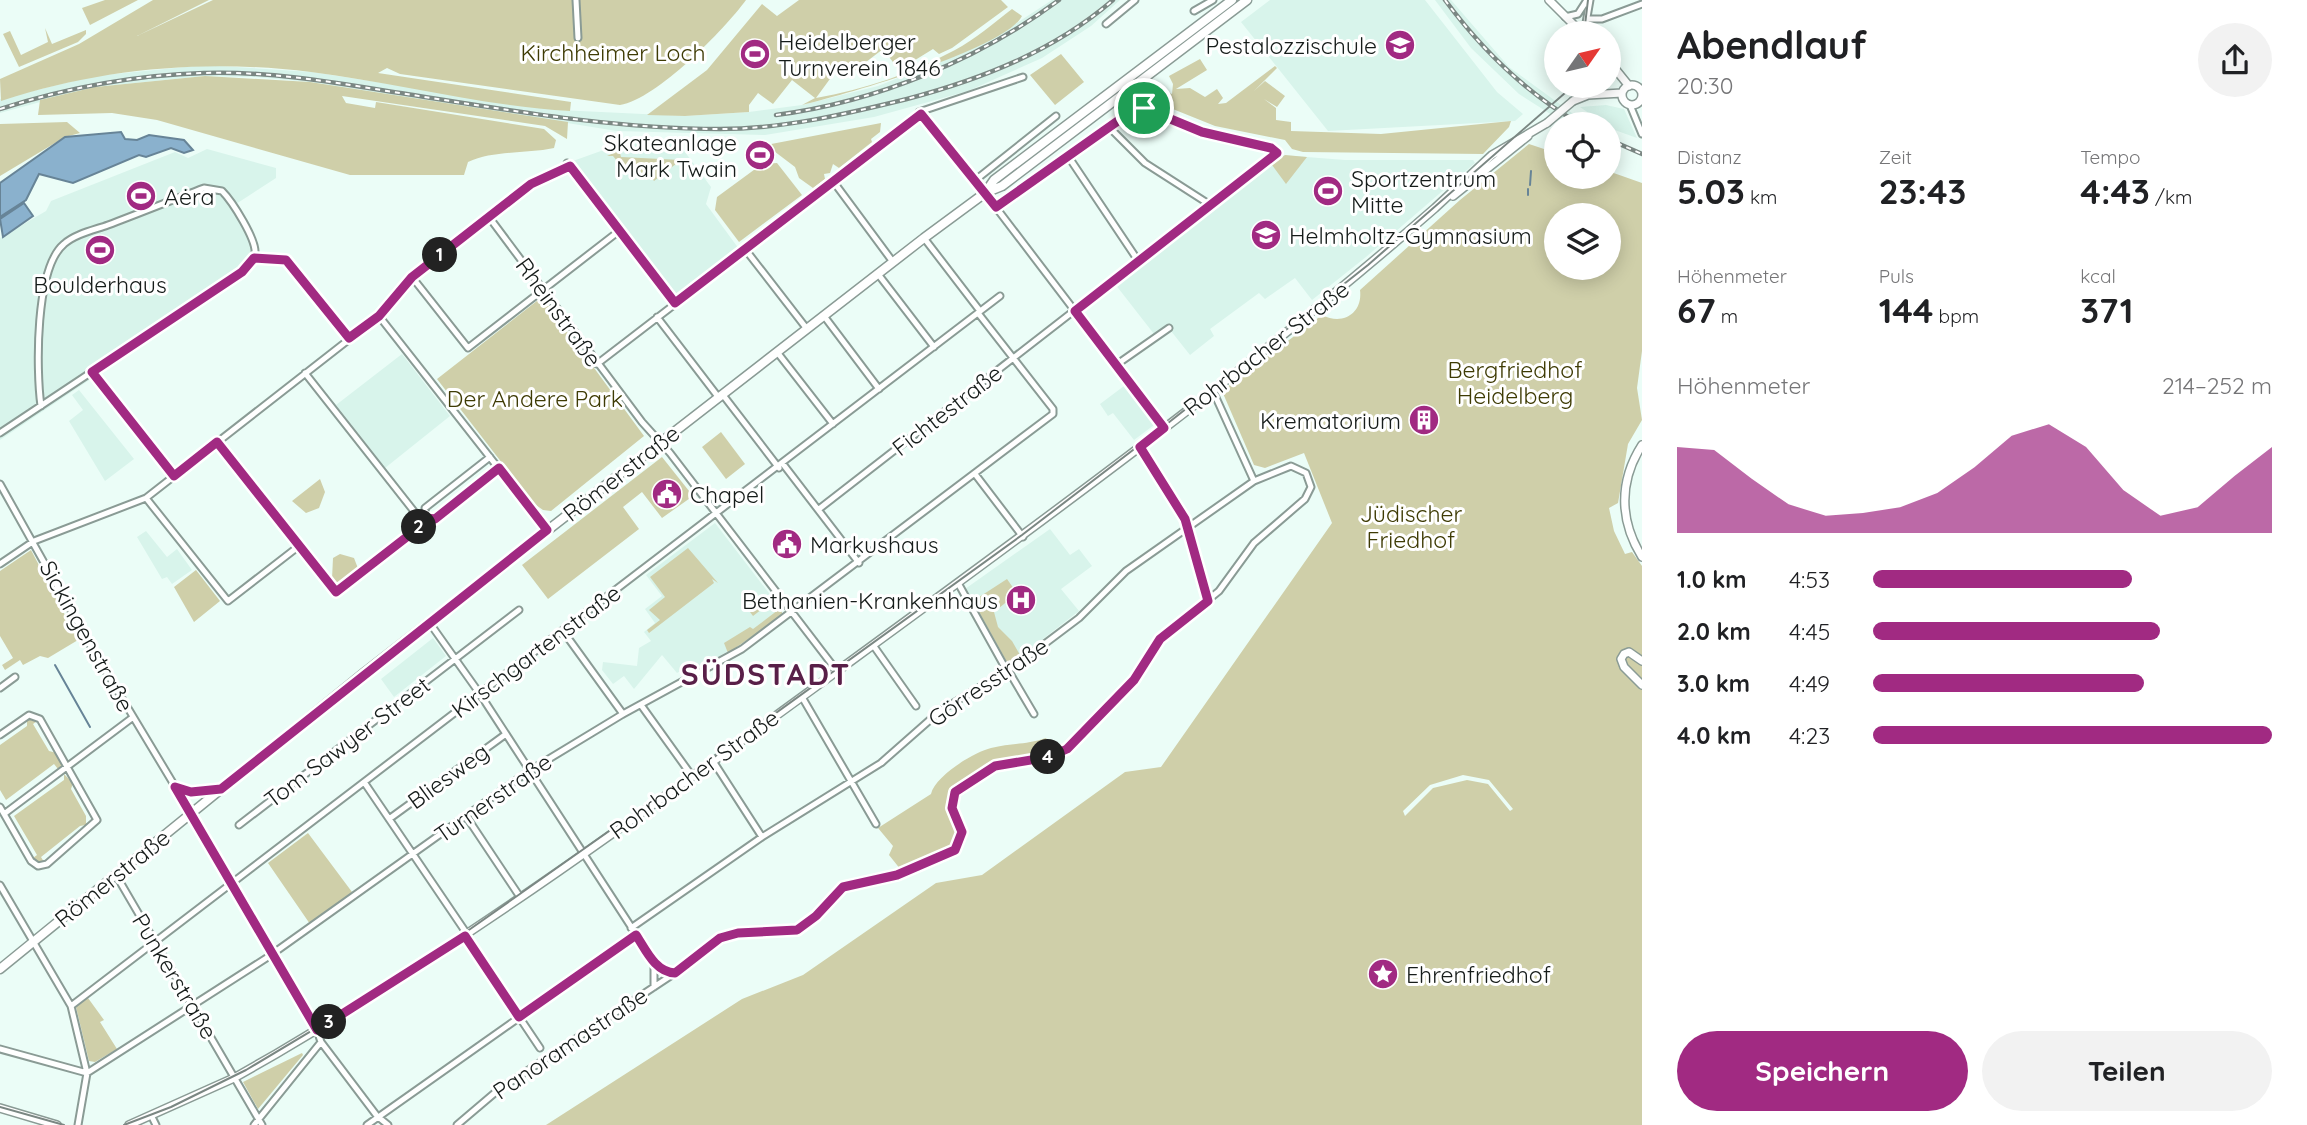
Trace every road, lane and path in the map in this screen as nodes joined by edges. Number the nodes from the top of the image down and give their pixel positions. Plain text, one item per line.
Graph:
1 (576, 0) edge
2 (1135, 0) edge
3 (1213, 0) edge
4 (1232, 0) edge
5 (1247, 0) edge
6 (1549, 0) edge
7 (1588, 0) edge
8 (1642, 4) edge
9 (1194, 11) dead end
10 (1581, 12) junction
11 (1565, 17) junction
12 (1587, 19) joint
13 (1569, 21) edge
14 (1581, 21) edge
15 (1106, 24) dead end
16 (578, 38) dead end
17 (1621, 76) edge
18 (1023, 77) dead end
19 (1629, 86) junction
20 (1626, 100) junction
21 (1641, 100) edge
22 (921, 114) junction
23 (1056, 116) dead end
24 (1642, 124) edge
25 (1109, 127) junction
26 (1642, 133) edge
27 (1068, 156) junction
28 (833, 181) junction
29 (973, 182) junction
30 (985, 193) junction
31 (1212, 206) junction
32 (996, 207) junction
33 (489, 217) junction
34 (619, 231) junction
35 (924, 238) junction
36 (745, 249) junction
37 (254, 258) junction
38 (893, 262) junction
39 (1139, 262) junction
40 (878, 274) junction
41 (412, 277) junction
42 (543, 290) junction
43 (1000, 296) dead end
44 (675, 303) junction
45 (1075, 311) junction
46 (979, 312) junction
47 (379, 316) junction
48 (824, 316) junction
49 (657, 317) junction
50 (1168, 328) dead end
51 (807, 329) junction
52 (349, 338) junction
53 (934, 347) junction
54 (777, 352) junction
55 (1014, 359) junction
56 (597, 364) junction
57 (1116, 365) junction
58 (92, 372) junction
59 (305, 373) junction
60 (879, 389) junction
61 (1213, 391) junction
62 (721, 396) junction
63 (41, 406) junction
64 (833, 424) junction
65 (1164, 428) junction
66 (0, 433) edge
67 (217, 442) junction
68 (660, 444) junction
69 (1642, 445) edge
70 (1140, 447) junction
71 (490, 457) junction
72 (781, 466) junction
73 (499, 468) junction
74 (975, 474) junction
75 (174, 476) junction
76 (1254, 481) junction
77 (0, 484) edge
78 (146, 498) junction
79 (818, 509) junction
80 (716, 514) junction
81 (425, 521) junction
82 (1187, 527) junction
83 (547, 530) junction
84 (1023, 537) junction
85 (34, 541) junction
86 (299, 546) junction
87 (1642, 557) edge
88 (859, 563) junction
89 (0, 564) edge
90 (958, 583) junction
91 (1208, 601) junction
92 (519, 610) dead end
93 (793, 612) junction
94 (429, 622) junction
95 (563, 631) junction
96 (873, 645) junction
97 (456, 660) junction
98 (1642, 661) edge
99 (1007, 670) junction
100 (837, 671) junction
101 (15, 677) dead end
102 (1642, 685) edge
103 (0, 688) edge
104 (480, 694) junction
105 (802, 697) junction
106 (641, 705) junction
107 (916, 706) dead end
108 (1034, 713) dead end
109 (622, 714) junction
110 (132, 718) junction
111 (506, 734) junction
112 (0, 735) edge
113 (713, 761) junction
114 (68, 766) junction
115 (529, 771) junction
116 (692, 776) junction
117 (851, 781) junction
118 (364, 782) junction
119 (175, 787) junction
120 (221, 789) junction
121 (0, 807) edge
122 (191, 813) junction
123 (4, 814) junction
124 (466, 816) junction
125 (389, 818) junction
126 (876, 824) dead end
127 (239, 825) dead end
128 (762, 837) junction
129 (414, 853) junction
130 (583, 853) junction
131 (116, 875) junction
132 (231, 884) junction
133 (0, 885) edge
134 (520, 897) junction
135 (631, 928) junction
136 (466, 935) junction
137 (636, 935) junction
138 (33, 942) junction
139 (155, 942) junction
140 (272, 954) junction
141 (654, 962) junction
142 (0, 969) edge
143 (675, 973) junction
144 (654, 987) junction
145 (194, 1005) junction
146 (71, 1006) junction
147 (519, 1017) junction
148 (317, 1030) junction
149 (321, 1042) junction
150 (540, 1048) dead end
151 (0, 1049) edge
152 (87, 1073) junction
153 (234, 1078) junction
154 (0, 1108) edge
155 (26, 1116) junction
156 (377, 1116) junction
157 (152, 1117) junction
158 (258, 1123) edge
159 (28, 1125) edge
160 (57, 1125) edge
161 (78, 1125) edge
162 (129, 1125) edge
163 (156, 1125) edge
164 (367, 1125) edge
165 (388, 1125) edge
166 (457, 1125) edge

1 - 16 street
2 - 15 street
3 - 9 street
4 - 30 main road, Römerstraße
5 - 30 main road, Römerstraße
6 - 11 main road
7 - 10 street
7 - 12 street
8 - 12 street
10 - 11 street
10 - 14 street
11 - 13 main road
17 - 19 main road
18 - 22 street
19 - 20 main road
19 - 21 main road
20 - 21 main road
20 - 26 street
20 - 61 main road, Rohrbacher Straße, bridge
22 - 28 street
22 - 29 street
23 - 29 street
24 - 26 street
25 - 27 street
25 - 31 street
25 - 31 street, Fichtestraße
27 - 32 street
27 - 39 street
28 - 36 street
28 - 38 street
29 - 30 street
30 - 32 street
30 - 35 main road, Römerstraße
31 - 39 street, Fichtestraße
32 - 45 street
33 - 34 street
33 - 41 street
33 - 42 street, Rheinstraße
34 - 42 street
34 - 44 street
35 - 38 main road, Römerstraße
35 - 46 street
36 - 44 street
36 - 51 street
37 - 52 street
37 - 58 street
37 - 63 street
38 - 40 main road, Römerstraße
39 - 45 street, Fichtestraße
40 - 48 main road, Römerstraße
40 - 53 street
41 - 42 street
41 - 47 street
42 - 56 street, Rheinstraße
43 - 46 street, Kirschgartenstraße
44 - 49 street
45 - 55 street, Fichtestraße
45 - 57 street
46 - 53 street, Kirschgartenstraße
46 - 55 street
47 - 52 street
47 - 71 street
48 - 51 main road, Römerstraße
48 - 60 street
49 - 56 street
49 - 62 street
50 - 57 street
51 - 54 main road, Römerstraße
52 - 59 street
53 - 60 street, Kirschgartenstraße
54 - 62 main road, Römerstraße
54 - 64 street
55 - 74 street, Turnerstraße
55 - 79 street, Fichtestraße
56 - 68 street, Rheinstraße
57 - 65 street
58 - 63 street
58 - 75 street
59 - 67 street
59 - 81 street
60 - 64 street, Kirschgartenstraße
61 - 65 main road, Rohrbacher Straße
61 - 76 street
62 - 68 main road, Römerstraße
62 - 72 street
63 - 66 street
64 - 72 street, Kirschgartenstraße
65 - 70 main road, Rohrbacher Straße
67 - 75 street
67 - 86 street
68 - 80 street, Rheinstraße
68 - 83 main road, Römerstraße
69 - 87 main road
70 - 82 street
70 - 84 main road, Rohrbacher Straße
71 - 73 street
71 - 81 street
72 - 79 street
72 - 80 street, Kirschgartenstraße
73 - 81 street
73 - 83 street
74 - 84 street
74 - 88 street, Turnerstraße
75 - 78 street
76 - 82 street, Görresstraße
76 - 91 street, Panoramastraße
77 - 85 street, Sickingenstraße
78 - 85 street
78 - 86 street
79 - 88 street
80 - 93 street, Rheinstraße
80 - 95 street, Kirschgartenstraße
81 - 86 street
82 - 91 street
82 - 99 street, Görresstraße
83 - 94 main road, Römerstraße
84 - 90 main road, Rohrbacher Straße
85 - 89 street
85 - 110 street, Sickingenstraße
88 - 93 street, Turnerstraße
90 - 96 main road, Rohrbacher Straße
90 - 99 street
91 - 143 street, Panoramastraße
92 - 97 street, Tom Sawyer Street
93 - 100 street, Rheinstraße
93 - 106 street, Turnerstraße
94 - 97 street
94 - 120 main road, Römerstraße
95 - 104 street, Kirschgartenstraße
95 - 109 street
96 - 100 main road, Rohrbacher Straße
96 - 107 street
97 - 104 street
97 - 127 street, Tom Sawyer Street
98 - 102 main road
99 - 108 street
99 - 117 street, Görresstraße
100 - 105 main road, Rohrbacher Straße
101 - 103 street
104 - 111 street
104 - 118 street, Kirschgartenstraße
105 - 113 main road, Rohrbacher Straße
105 - 117 street
106 - 109 street, Turnerstraße
106 - 116 street
109 - 115 street, Turnerstraße
110 - 114 street
110 - 119 street, Sickingenstraße
111 - 115 street
111 - 125 street, Bliesweg
112 - 114 street
113 - 116 main road, Rohrbacher Straße
113 - 128 street
114 - 123 street
114 - 123 street
115 - 124 street, Turnerstraße
115 - 130 street
116 - 130 main road, Rohrbacher Straße
117 - 126 street
117 - 128 street, Görresstraße
118 - 125 street
118 - 132 street, Kirschgartenstraße
119 - 120 street
119 - 122 street, Sickingenstraße
120 - 122 main road, Römerstraße
121 - 123 street
122 - 131 main road, Römerstraße
122 - 132 main road, Sickingenstraße
124 - 129 street, Turnerstraße
124 - 134 street
125 - 129 street
128 - 135 street, Görresstraße
129 - 136 street
129 - 140 street, Turnerstraße
130 - 134 main road, Rohrbacher Straße
130 - 135 street
131 - 138 main road, Römerstraße
131 - 139 street, Punkerstraße
132 - 139 street, Kirschgartenstraße
132 - 140 main road, Sickingenstraße
133 - 138 street
134 - 136 main road, Rohrbacher Straße
135 - 137 street
136 - 147 street
136 - 148 main road, Rohrbacher Straße
137 - 141 street
137 - 147 street
138 - 142 main road, Römerstraße
138 - 146 street
139 - 145 street, Punkerstraße
139 - 146 street, Kirschgartenstraße
140 - 145 street, Turnerstraße
140 - 148 main road, Sickingenstraße
141 - 143 street
141 - 144 street
143 - 144 street, Panoramastraße
144 - 166 street, Panoramastraße
145 - 152 street, Turnerstraße
145 - 153 street, Punkerstraße
146 - 152 street
147 - 150 street
147 - 156 street
148 - 149 street
148 - 153 main road, Rohrbacher Straße
149 - 156 street
149 - 158 street
151 - 152 street
152 - 161 street
153 - 157 main road, Rohrbacher Straße
153 - 158 street, Punkerstraße
154 - 155 main road
155 - 159 street
155 - 160 main road
156 - 164 street
156 - 165 street
157 - 162 main road, Rohrbacher Straße
157 - 163 street

